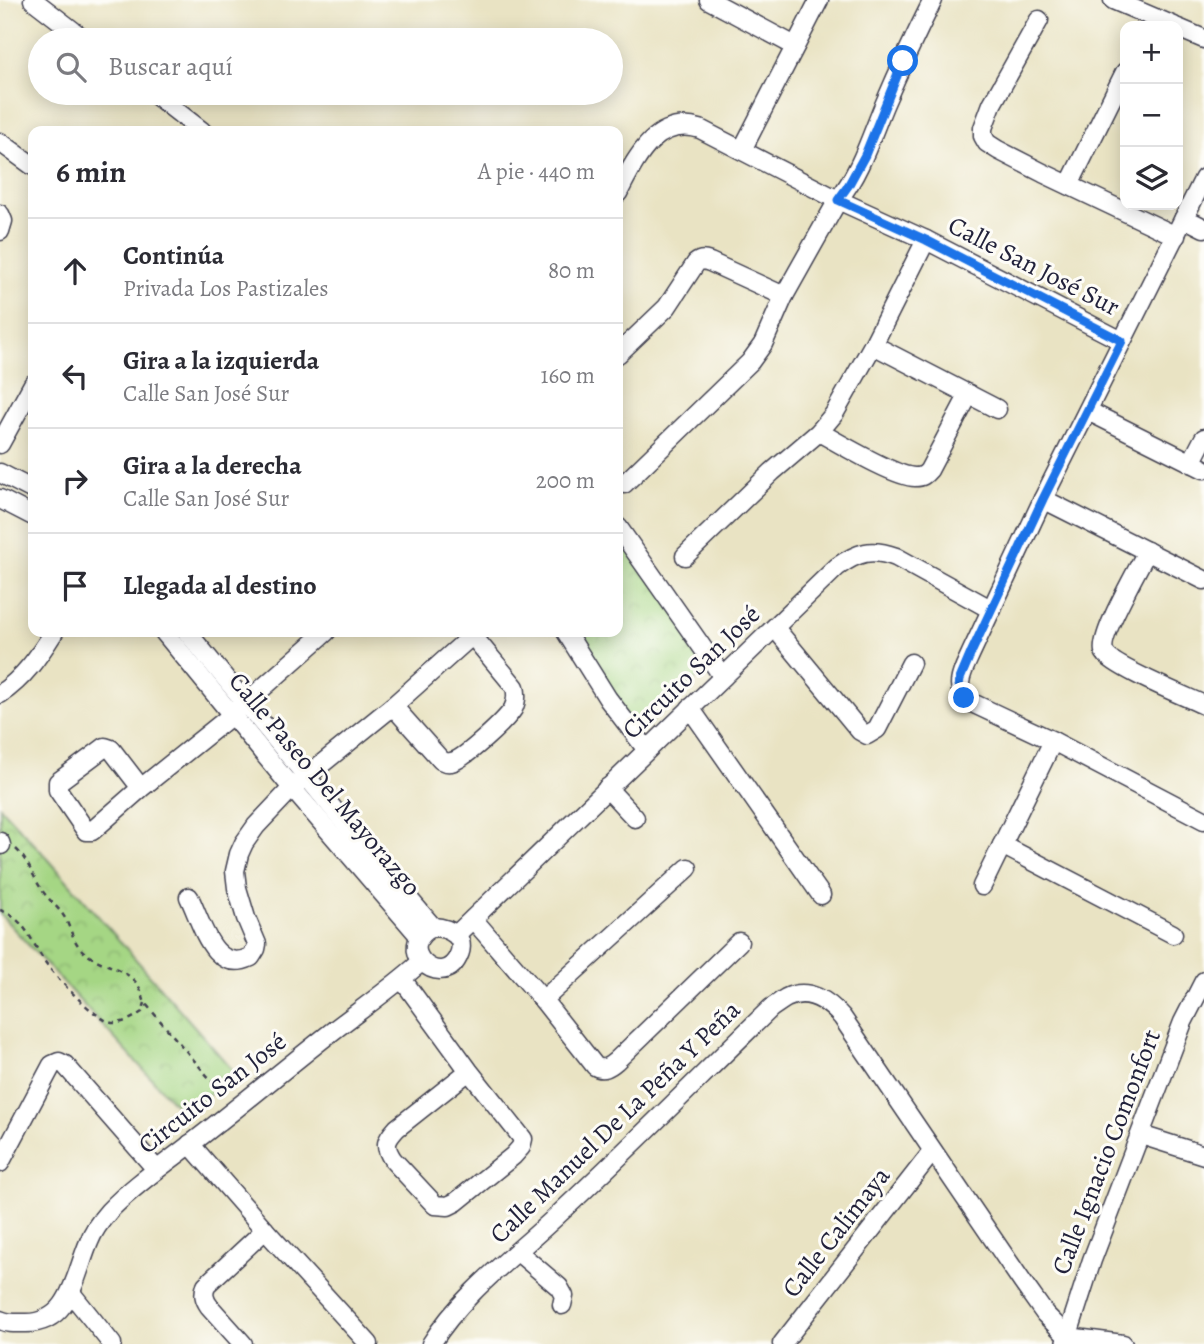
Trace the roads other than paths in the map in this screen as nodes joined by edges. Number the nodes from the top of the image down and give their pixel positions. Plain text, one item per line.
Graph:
1 (33, 0) edge
2 (709, 0) edge
3 (818, 0) edge
4 (933, 0) edge
5 (1113, 0) edge
6 (1040, 20) dead end
7 (1162, 21) edge
8 (69, 28) edge
9 (1183, 30) edge
10 (1204, 38) edge
11 (795, 46) junction
12 (1120, 82) edge
13 (168, 105) edge
14 (196, 126) edge
15 (0, 142) edge
16 (742, 150) junction
17 (28, 162) edge
18 (1204, 178) edge
19 (623, 183) edge
20 (1069, 185) junction
21 (838, 200) junction
22 (0, 214) edge
23 (1184, 218) junction
24 (1204, 228) edge
25 (0, 231) edge
26 (1176, 236) junction
27 (926, 240) junction
28 (784, 296) junction
29 (1122, 341) junction
30 (873, 345) junction
31 (623, 349) edge
32 (969, 394) junction
33 (28, 398) edge
34 (997, 409) dead end
35 (1087, 411) junction
36 (819, 432) junction
37 (1204, 438) edge
38 (0, 444) edge
39 (1198, 466) edge
40 (0, 473) edge
41 (624, 484) dead end
42 (28, 487) edge
43 (0, 499) edge
44 (1043, 499) junction
45 (28, 513) edge
46 (623, 534) edge
47 (1147, 551) junction
48 (685, 556) dead end
49 (1204, 580) edge
50 (992, 610) junction
51 (775, 628) junction
52 (51, 637) edge
53 (169, 637) edge
54 (190, 637) edge
55 (320, 637) edge
56 (470, 637) edge
57 (477, 637) edge
58 (569, 637) edge
59 (911, 663) dead end
60 (723, 677) junction
61 (0, 694) edge
62 (1204, 705) edge
63 (393, 706) junction
64 (690, 708) junction
65 (239, 709) junction
66 (1053, 741) junction
67 (647, 750) junction
68 (299, 782) junction
69 (141, 788) junction
70 (607, 789) junction
71 (635, 818) dead end
72 (1204, 820) edge
73 (1002, 845) junction
74 (688, 868) dead end
75 (982, 886) dead end
76 (821, 895) dead end
77 (189, 897) dead end
78 (473, 919) junction
79 (426, 932) junction
80 (457, 934) junction
81 (1173, 934) dead end
82 (739, 942) dead end
83 (421, 962) junction
84 (402, 979) junction
85 (1204, 981) edge
86 (543, 1000) junction
87 (469, 1070) junction
88 (1141, 1135) junction
89 (190, 1144) junction
90 (932, 1152) junction
91 (1204, 1155) edge
92 (0, 1163) edge
93 (156, 1169) junction
94 (265, 1230) junction
95 (518, 1252) junction
96 (71, 1293) junction
97 (562, 1305) dead end
98 (4, 1322) edge
99 (0, 1340) edge
100 (1067, 1340) edge
101 (112, 1344) edge
102 (243, 1344) edge
103 (369, 1344) edge
104 (431, 1344) edge
105 (782, 1344) edge
106 (1123, 1344) edge

1 - 8 street
2 - 11 street
3 - 11 street
4 - 21 street
5 - 7 street
6 - 20 street
9 - 10 street
11 - 16 street
12 - 20 street
13 - 14 street
15 - 17 street
16 - 19 street, Calle San José Sur
16 - 21 street, Calle San José Sur
18 - 23 street
20 - 26 street
21 - 27 street, Calle San José Sur
21 - 28 street
22 - 25 street
23 - 24 street
23 - 26 street
26 - 29 street
27 - 29 street, Calle San José Sur
27 - 30 street
28 - 31 street
28 - 41 street
29 - 35 street, Calle San José Sur
30 - 32 street
30 - 36 street
32 - 34 street
32 - 36 street
33 - 38 street
35 - 39 street
35 - 44 street, Calle San José Sur
36 - 48 street
37 - 39 street
40 - 42 street
43 - 45 street
44 - 47 street
44 - 50 street, Calle San José Sur
46 - 60 street
47 - 49 street
47 - 62 street
50 - 51 street, Circuito San José
50 - 66 street, Calle San José Sur
51 - 59 street
51 - 60 street, Circuito San José
52 - 61 street
53 - 65 street, Calle Paseo Del Mayorazgo
54 - 65 street, Calle Paseo Del Mayorazgo
55 - 65 street
56 - 63 street
57 - 63 street
58 - 67 street
60 - 64 street, Circuito San José
63 - 68 street
64 - 67 street, Circuito San José
64 - 76 street
65 - 68 street, Calle Paseo Del Mayorazgo
65 - 69 street
66 - 72 street
66 - 73 street
67 - 70 street, Circuito San José
68 - 77 street
68 - 79 street, Calle Paseo Del Mayorazgo
69 - 69 street
70 - 71 street
70 - 78 street, Circuito San José
73 - 75 street
73 - 81 street
74 - 86 street
78 - 80 street, Circuito San José
78 - 86 street
79 - 80 street
79 - 83 street
80 - 83 street
82 - 86 street
83 - 84 street, Circuito San José
84 - 87 street
84 - 89 street, Circuito San José
85 - 88 street, Calle Ignacio Comonfort
87 - 87 street
88 - 91 street
88 - 100 street, Calle Ignacio Comonfort
89 - 93 street, Circuito San José
89 - 94 street
90 - 95 street, Calle Manuel De La Peña Y Peña
90 - 100 street, Calle Manuel De La Peña Y Peña
90 - 105 street, Calle Calimaya
92 - 93 street
93 - 96 street, Circuito San José
94 - 102 street
94 - 103 street
95 - 97 street
95 - 104 street, Calle Manuel De La Peña Y Peña
96 - 98 street
96 - 101 street
98 - 99 street
100 - 106 street

